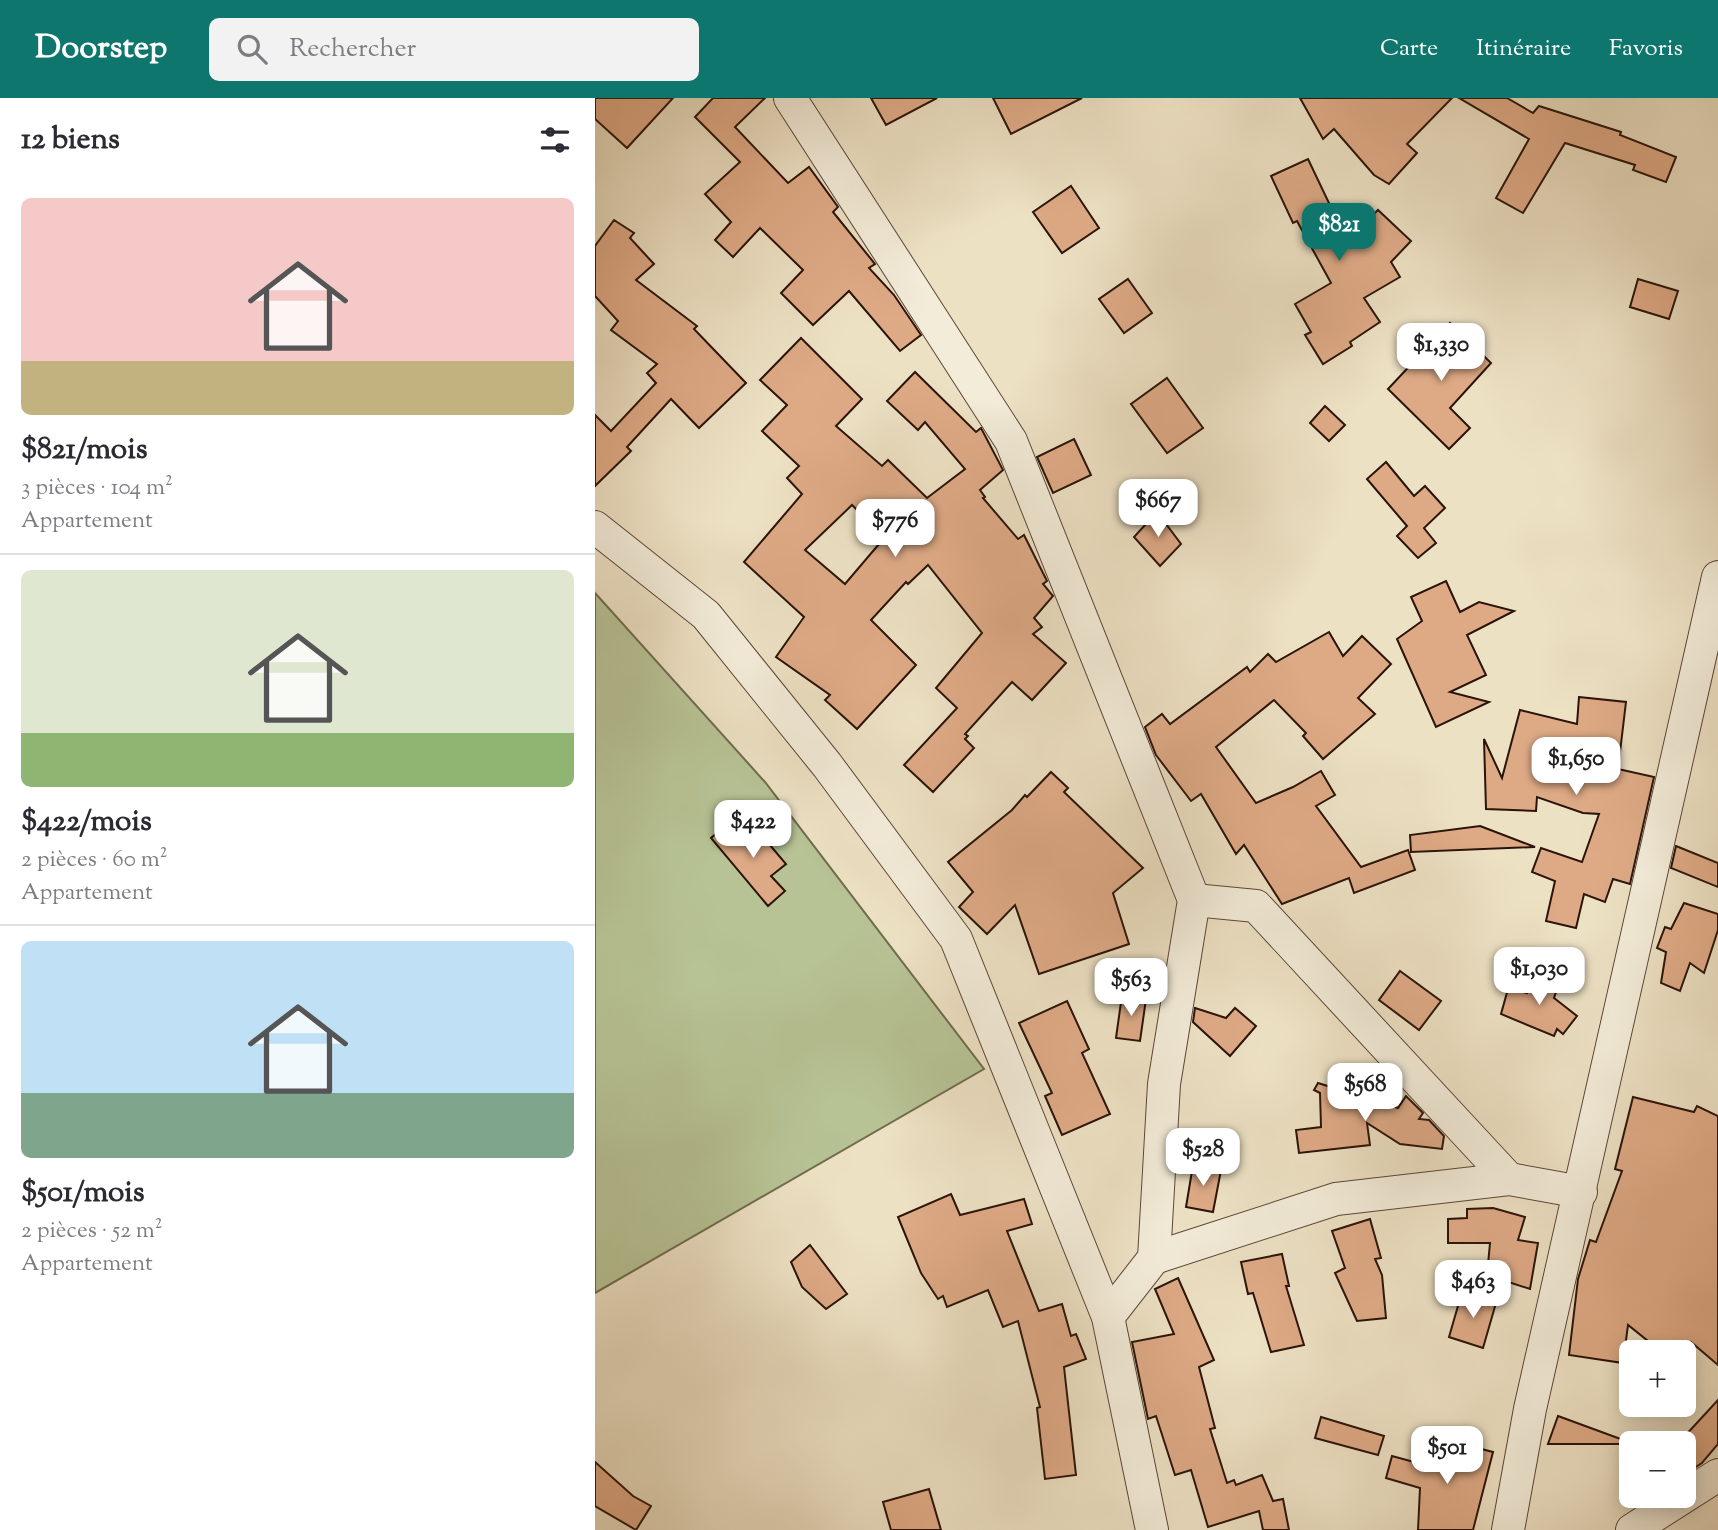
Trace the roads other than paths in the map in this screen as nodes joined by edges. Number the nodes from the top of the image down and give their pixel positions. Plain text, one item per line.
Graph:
1 (790, 98) edge
2 (595, 527) edge
3 (1718, 577) edge
4 (1195, 900) junction
5 (1509, 1179) junction
6 (1581, 1192) junction
7 (1154, 1258) junction
8 (1108, 1317) junction
9 (1718, 1475) edge
10 (1718, 1498) edge
11 (1661, 1511) junction
12 (1152, 1530) edge
13 (1508, 1530) edge
14 (1632, 1530) edge

1 - 4 street
2 - 8 street
3 - 6 street
4 - 5 street
4 - 7 street
5 - 6 street
5 - 7 street
6 - 13 street
7 - 8 street
8 - 12 street
9 - 11 street
10 - 11 street
11 - 14 street

